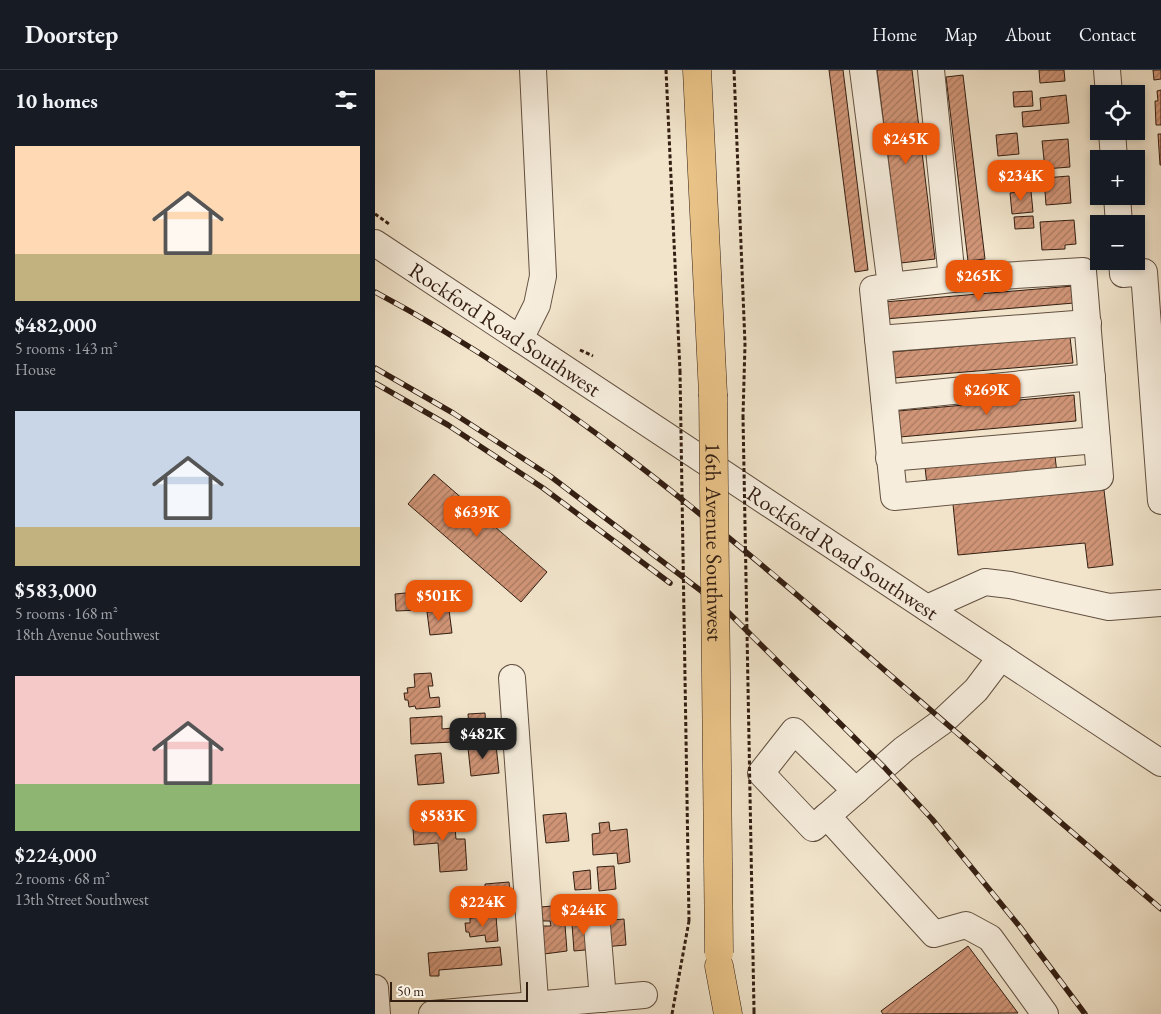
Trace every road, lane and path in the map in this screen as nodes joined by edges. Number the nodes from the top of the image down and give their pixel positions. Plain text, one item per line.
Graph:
1 (533, 70) edge
2 (666, 70) edge
3 (697, 70) edge
4 (734, 70) edge
5 (863, 70) edge
6 (931, 70) edge
7 (1107, 70) edge
8 (1108, 85) edge
9 (375, 243) edge
10 (1142, 270) edge
11 (952, 279) junction
12 (891, 286) junction
13 (1088, 323) junction
14 (520, 339) junction
15 (877, 339) junction
16 (1092, 377) junction
17 (884, 398) junction
18 (1097, 440) junction
19 (889, 458) junction
20 (1161, 501) edge
21 (1161, 603) edge
22 (927, 608) junction
23 (1001, 657) junction
24 (512, 678) dead end
25 (1161, 763) edge
26 (856, 791) junction
27 (827, 816) junction
28 (596, 914) dead end
29 (719, 960) junction
30 (375, 988) edge
31 (645, 995) dead end
32 (603, 999) junction
33 (536, 1009) edge
34 (746, 1013) edge
35 (377, 1014) edge
36 (432, 1014) edge
37 (672, 1014) edge
38 (714, 1014) edge
39 (1045, 1014) edge

1 - 14 street
2 - 37 path, bridge
3 - 29 main road, 16th Avenue Southwest, bridge
4 - 34 path, bridge
5 - 12 street
6 - 11 street
7 - 8 street
9 - 14 street, Rockford Road Southwest
10 - 20 street
11 - 12 street
11 - 13 street
12 - 15 street
13 - 15 street
13 - 16 street
14 - 22 street, Rockford Road Southwest
15 - 17 street
16 - 17 street
16 - 18 street
17 - 19 street
18 - 19 street
18 - 19 street
21 - 22 street
22 - 23 street, Rockford Road Southwest
23 - 25 street, Rockford Road Southwest
23 - 26 street
24 - 33 street
26 - 27 street
26 - 27 street
27 - 39 street
28 - 32 street
29 - 34 main road
29 - 38 main road, 16th Avenue Southwest
30 - 35 street
31 - 32 street
32 - 33 street
33 - 36 street

